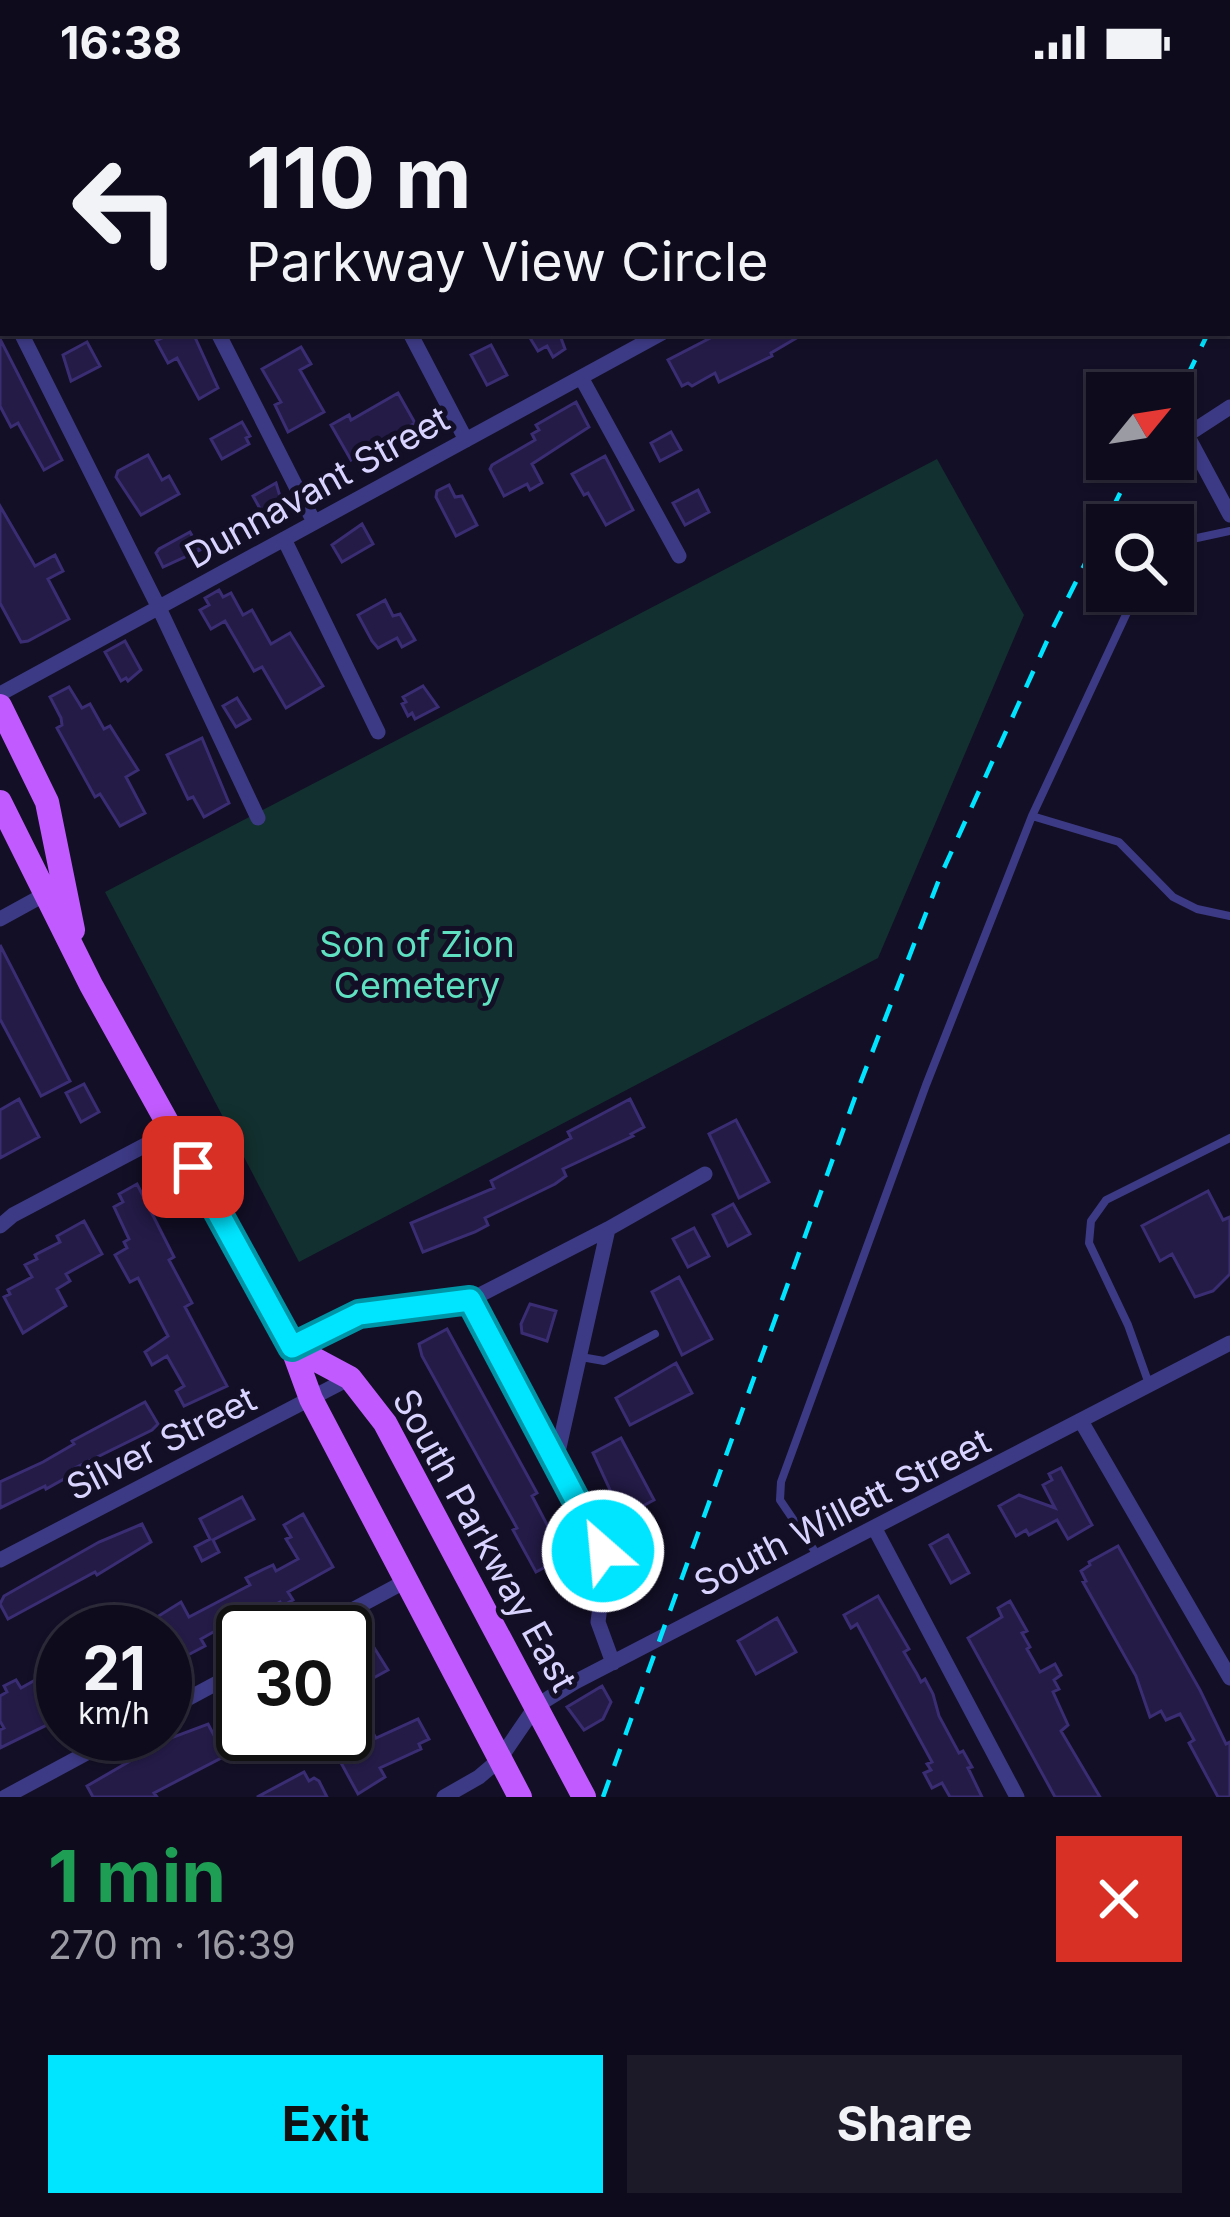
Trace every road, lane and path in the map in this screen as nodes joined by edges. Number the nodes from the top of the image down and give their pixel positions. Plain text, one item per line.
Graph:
1 (23, 336) edge
2 (220, 336) edge
3 (412, 336) edge
4 (633, 340) edge
5 (582, 379) junction
6 (1230, 407) edge
7 (466, 440) junction
8 (1230, 515) edge
9 (314, 522) junction
10 (1230, 531) edge
11 (284, 539) junction
12 (1194, 539) edge
13 (679, 556) dead end
14 (159, 608) junction
15 (1127, 612) edge
16 (0, 694) edge
17 (0, 706) edge
18 (378, 732) dead end
19 (0, 802) edge
20 (1033, 816) junction
21 (258, 818) dead end
22 (54, 890) junction
23 (1230, 916) edge
24 (0, 919) edge
25 (172, 1131) junction
26 (1230, 1138) edge
27 (705, 1174) dead end
28 (0, 1226) edge
29 (608, 1229) junction
30 (470, 1300) junction
31 (655, 1334) dead end
32 (1230, 1343) edge
33 (292, 1347) junction
34 (579, 1357) junction
35 (350, 1378) junction
36 (1149, 1385) junction
37 (311, 1399) junction
38 (1081, 1421) junction
39 (556, 1461) junction
40 (874, 1529) junction
41 (819, 1558) junction
42 (0, 1560) edge
43 (406, 1581) junction
44 (361, 1605) edge
45 (613, 1663) junction
46 (1230, 1678) edge
47 (536, 1706) junction
48 (499, 1760) junction
49 (72, 1761) edge
50 (5, 1797) edge
51 (444, 1797) edge
52 (520, 1797) edge
53 (584, 1797) edge
54 (1017, 1797) edge

1 - 14 street
2 - 9 street
3 - 7 street
4 - 5 street, Dunnavant Street
5 - 7 street, Dunnavant Street
5 - 13 street
6 - 8 street
7 - 9 street, Dunnavant Street
9 - 11 street, Dunnavant Street
10 - 12 lane
11 - 14 street, Dunnavant Street
11 - 18 street
14 - 16 street, Dunnavant Street
14 - 21 street
15 - 20 lane
17 - 22 main road
19 - 22 main road
20 - 23 lane
20 - 41 lane
22 - 24 street
22 - 25 main road
25 - 28 street
25 - 33 main road
26 - 36 lane
27 - 29 street
29 - 30 street
29 - 34 street
30 - 33 street
30 - 39 street
31 - 34 lane
32 - 36 street, South Willett Street
33 - 35 main road, South Parkway East
33 - 37 main road
34 - 39 street
35 - 37 street, Silver Street
35 - 47 main road, South Parkway East
36 - 38 street, South Willett Street
37 - 42 street, Silver Street
37 - 43 main road
38 - 40 street, South Willett Street
38 - 46 street
39 - 45 street
40 - 41 street, South Willett Street
40 - 54 street
41 - 45 street, South Willett Street
43 - 44 street
43 - 48 main road
45 - 47 street, South Willett Street
47 - 48 street, South Willett Street
47 - 53 main road, South Parkway East
48 - 51 street, South Willett Street
48 - 52 main road
49 - 50 street

